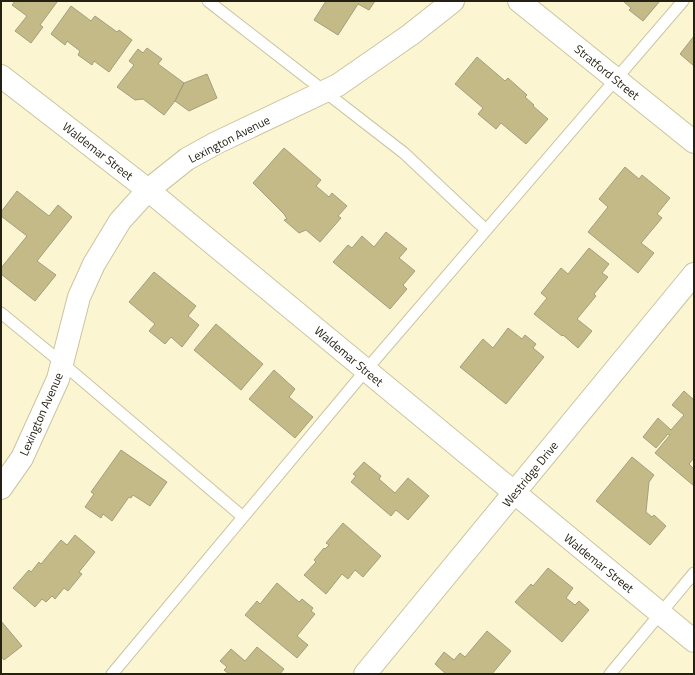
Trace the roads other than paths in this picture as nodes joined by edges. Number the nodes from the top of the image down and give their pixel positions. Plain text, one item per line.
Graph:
1 (208, 1) edge
2 (453, 1) edge
3 (519, 1) edge
4 (683, 1) edge
5 (1, 76) edge
6 (615, 79) junction
7 (325, 92) junction
8 (694, 142) edge
9 (148, 190) junction
10 (486, 230) junction
11 (694, 274) edge
12 (1, 313) edge
13 (62, 363) junction
14 (366, 370) junction
15 (1, 488) edge
16 (514, 493) junction
17 (243, 517) junction
18 (694, 573) edge
19 (661, 614) junction
20 (694, 641) edge
21 (112, 674) edge
22 (365, 674) edge
23 (610, 674) edge

1 - 7 lane
2 - 7 street, Lexington Avenue
3 - 6 street, Stratford Street
4 - 6 lane
5 - 9 street, Waldemar Street
6 - 8 street, Stratford Street
6 - 10 lane
7 - 9 street, Lexington Avenue
7 - 10 lane
9 - 13 street, Lexington Avenue
9 - 14 street, Waldemar Street
10 - 14 lane
11 - 16 street, Westridge Drive
12 - 13 lane
13 - 15 street, Lexington Avenue
13 - 17 lane
14 - 16 street, Waldemar Street
14 - 17 lane
16 - 19 street, Waldemar Street
16 - 22 street, Westridge Drive
17 - 21 lane
18 - 19 lane
19 - 20 street, Waldemar Street
19 - 23 lane

